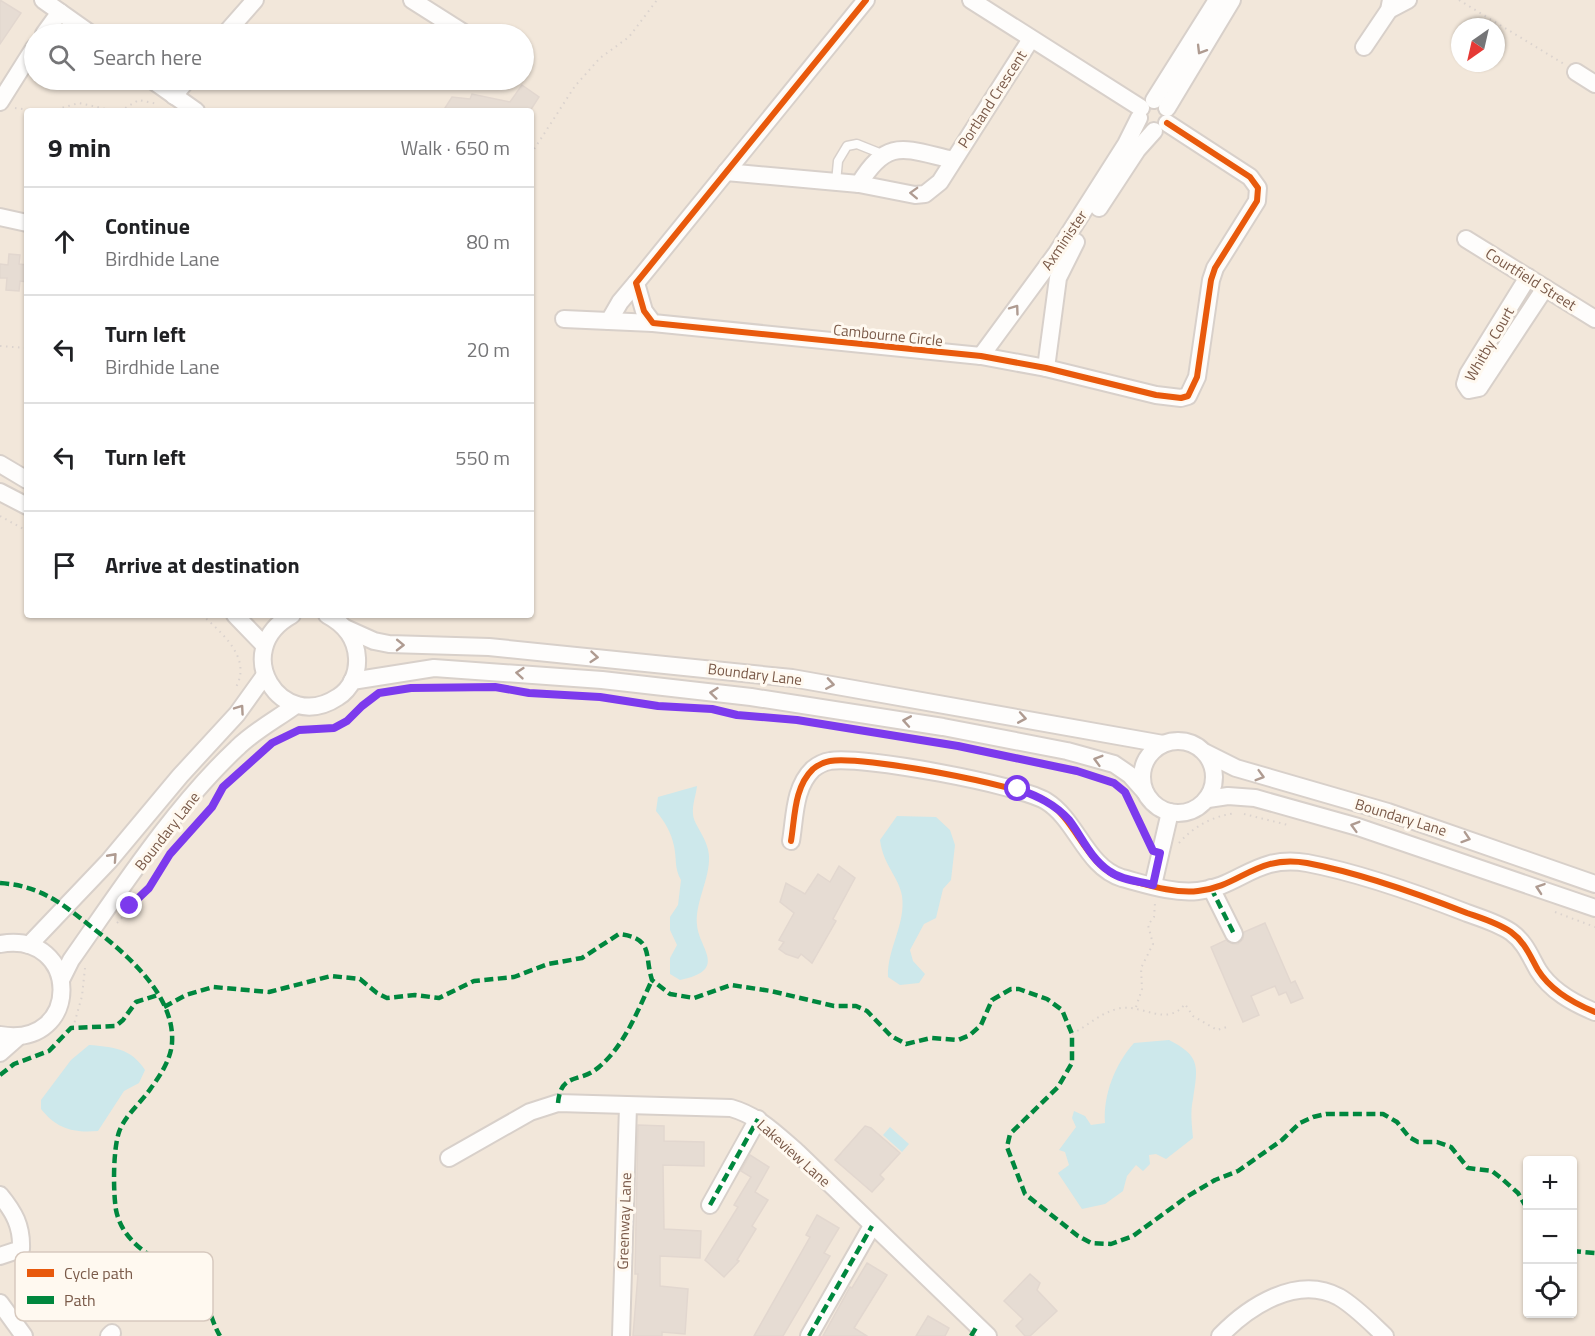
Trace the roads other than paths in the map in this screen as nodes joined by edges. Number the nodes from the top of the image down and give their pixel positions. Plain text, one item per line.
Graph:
1 (43, 0) edge
2 (255, 0) edge
3 (412, 0) edge
4 (866, 0) edge
5 (970, 0) edge
6 (1216, 0) edge
7 (1232, 0) edge
8 (1408, 0) edge
9 (1390, 5) edge
10 (60, 12) junction
11 (51, 24) edge
12 (77, 24) edge
13 (234, 24) edge
14 (450, 24) edge
15 (1032, 39) junction
16 (1364, 47) dead end
17 (24, 62) edge
18 (1576, 72) road end
19 (1595, 84) edge
20 (160, 90) edge
21 (178, 90) edge
22 (168, 100) junction
23 (4, 105) edge
24 (188, 108) edge
25 (1153, 115) junction
26 (882, 154) junction
27 (952, 160) junction
28 (726, 172) junction
29 (836, 182) junction
30 (859, 184) junction
31 (0, 217) edge
32 (24, 222) edge
33 (1466, 239) dead end
34 (1528, 277) junction
35 (636, 284) junction
36 (1545, 288) junction
37 (564, 319) dead end
38 (1595, 319) edge
39 (609, 321) junction
40 (653, 323) junction
41 (981, 356) junction
42 (1046, 368) junction
43 (0, 464) edge
44 (24, 478) edge
45 (0, 492) edge
46 (24, 504) edge
47 (238, 618) edge
48 (286, 618) edge
49 (332, 618) edge
50 (345, 628) junction
51 (264, 645) junction
52 (265, 675) junction
53 (352, 681) junction
54 (296, 705) junction
55 (1163, 744) junction
56 (1206, 753) junction
57 (1145, 792) junction
58 (1208, 799) junction
59 (1170, 812) junction
60 (791, 841) dead end
61 (1595, 884) edge
62 (1153, 885) junction
63 (1211, 888) junction
64 (1595, 908) edge
65 (1234, 934) dead end
66 (0, 944) edge
67 (29, 945) junction
68 (61, 980) junction
69 (1595, 1012) edge
70 (0, 1035) edge
71 (17, 1038) junction
72 (0, 1053) edge
73 (628, 1106) junction
74 (758, 1119) junction
75 (449, 1158) dead end
76 (0, 1196) edge
77 (710, 1205) dead end
78 (872, 1226) junction
79 (0, 1256) edge
80 (0, 1303) edge
81 (978, 1333) edge
82 (24, 1336) edge
83 (621, 1336) edge
84 (809, 1336) edge
85 (1220, 1336) edge
86 (1385, 1336) edge

1 - 10 street
2 - 13 street
3 - 14 street
4 - 28 street
5 - 15 street, Cambourne Circle
6 - 25 street, Axminister
7 -> 25 street, Axminister
8 - 9 street
9 - 16 street
10 - 11 street
10 - 12 street
15 - 25 street, Cambourne Circle
15 - 27 street, Portland Crescent
17 - 23 street
18 - 19 street
20 - 22 street
21 - 22 street
22 - 24 street
41 -> 25 street, Axminister
25 - 42 street, Axminister
25 - 42 street, Cambourne Circle
26 - 27 street, Portland Crescent
26 - 29 lane
26 - 30 street
27 -> 30 street, Portland Crescent
28 - 29 street, Portland Crescent
28 - 35 street
29 - 30 street, Portland Crescent
31 - 32 street
33 - 34 street, Courtfield Street
34 - 36 street, Courtfield Street
34 - 36 street, Whitby Court
35 - 39 street
35 - 40 street
36 - 38 street, Courtfield Street
37 - 39 street, Cambourne Circle
39 - 40 street, Cambourne Circle
40 - 41 street, Cambourne Circle
41 - 42 street, Cambourne Circle
43 - 44 street
45 - 46 street
47 - 51 street
48 - 51 street
49 - 50 street
50 - 53 street
50 -> 55 street, Boundary Lane
51 - 52 street
52 - 54 street
67 -> 52 street, Boundary Lane
53 - 54 street
57 -> 53 street, Boundary Lane
54 - 68 street, Boundary Lane
55 - 56 street
55 - 57 street
56 - 58 street
56 -> 61 street, Boundary Lane
57 - 59 street
58 - 59 street
64 -> 58 street, Boundary Lane
59 - 62 street
60 - 62 street
62 - 63 street
63 - 65 street
63 - 69 street
66 - 67 street
67 - 68 street
68 - 71 street
70 - 71 street
71 - 72 street
73 - 74 street, Lakeview Lane
73 - 75 street, Lakeview Lane
73 - 83 street, Greenway Lane
74 - 77 street
74 - 78 street, Lakeview Lane
76 - 79 street
78 - 81 street, Lakeview Lane
78 - 84 street
80 - 82 street
85 - 86 street

